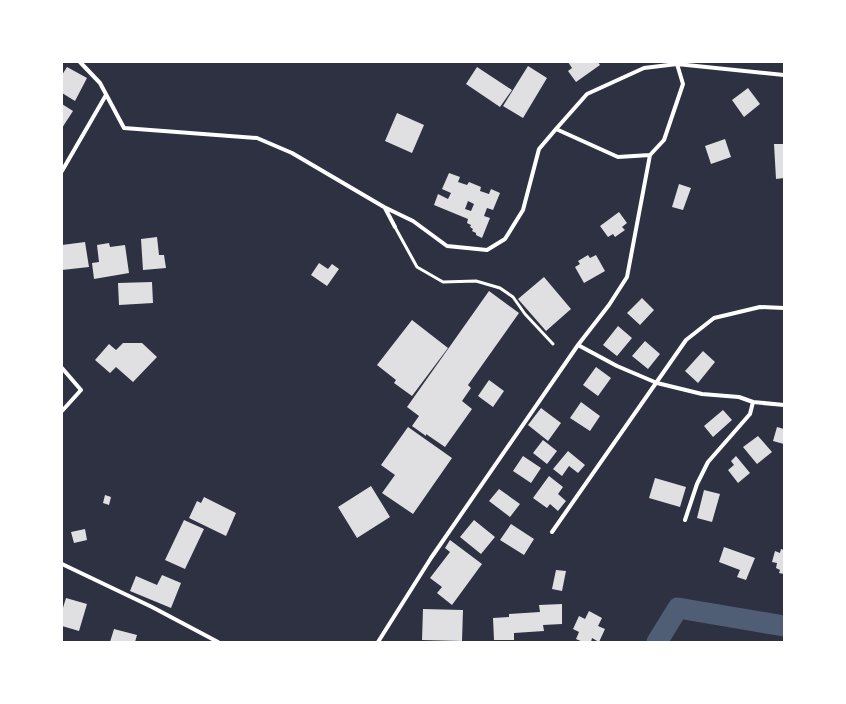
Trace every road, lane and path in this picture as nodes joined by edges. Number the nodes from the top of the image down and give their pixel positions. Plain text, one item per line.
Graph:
1 (80, 62) edge
2 (677, 64) junction
3 (784, 75) edge
4 (106, 95) junction
5 (556, 129) junction
6 (650, 155) junction
7 (62, 171) edge
8 (384, 207) junction
9 (395, 227) joint
10 (784, 308) edge
11 (553, 344) dead end
12 (578, 344) junction
13 (62, 368) edge
14 (657, 383) junction
15 (753, 402) junction
16 (784, 405) edge
17 (62, 411) edge
18 (686, 520) dead end
19 (552, 532) dead end
20 (62, 564) edge
21 (218, 642) edge
22 (379, 642) edge

1 - 4 street
2 - 3 street
2 - 5 street
2 - 6 street
4 - 7 street
4 - 8 street
5 - 6 street
5 - 8 street
6 - 12 street
8 - 9 street
9 - 11 lane
10 - 14 street
12 - 14 street
12 - 22 street
13 - 17 street
14 - 15 street
14 - 19 street
15 - 16 street
15 - 18 street
20 - 21 street

